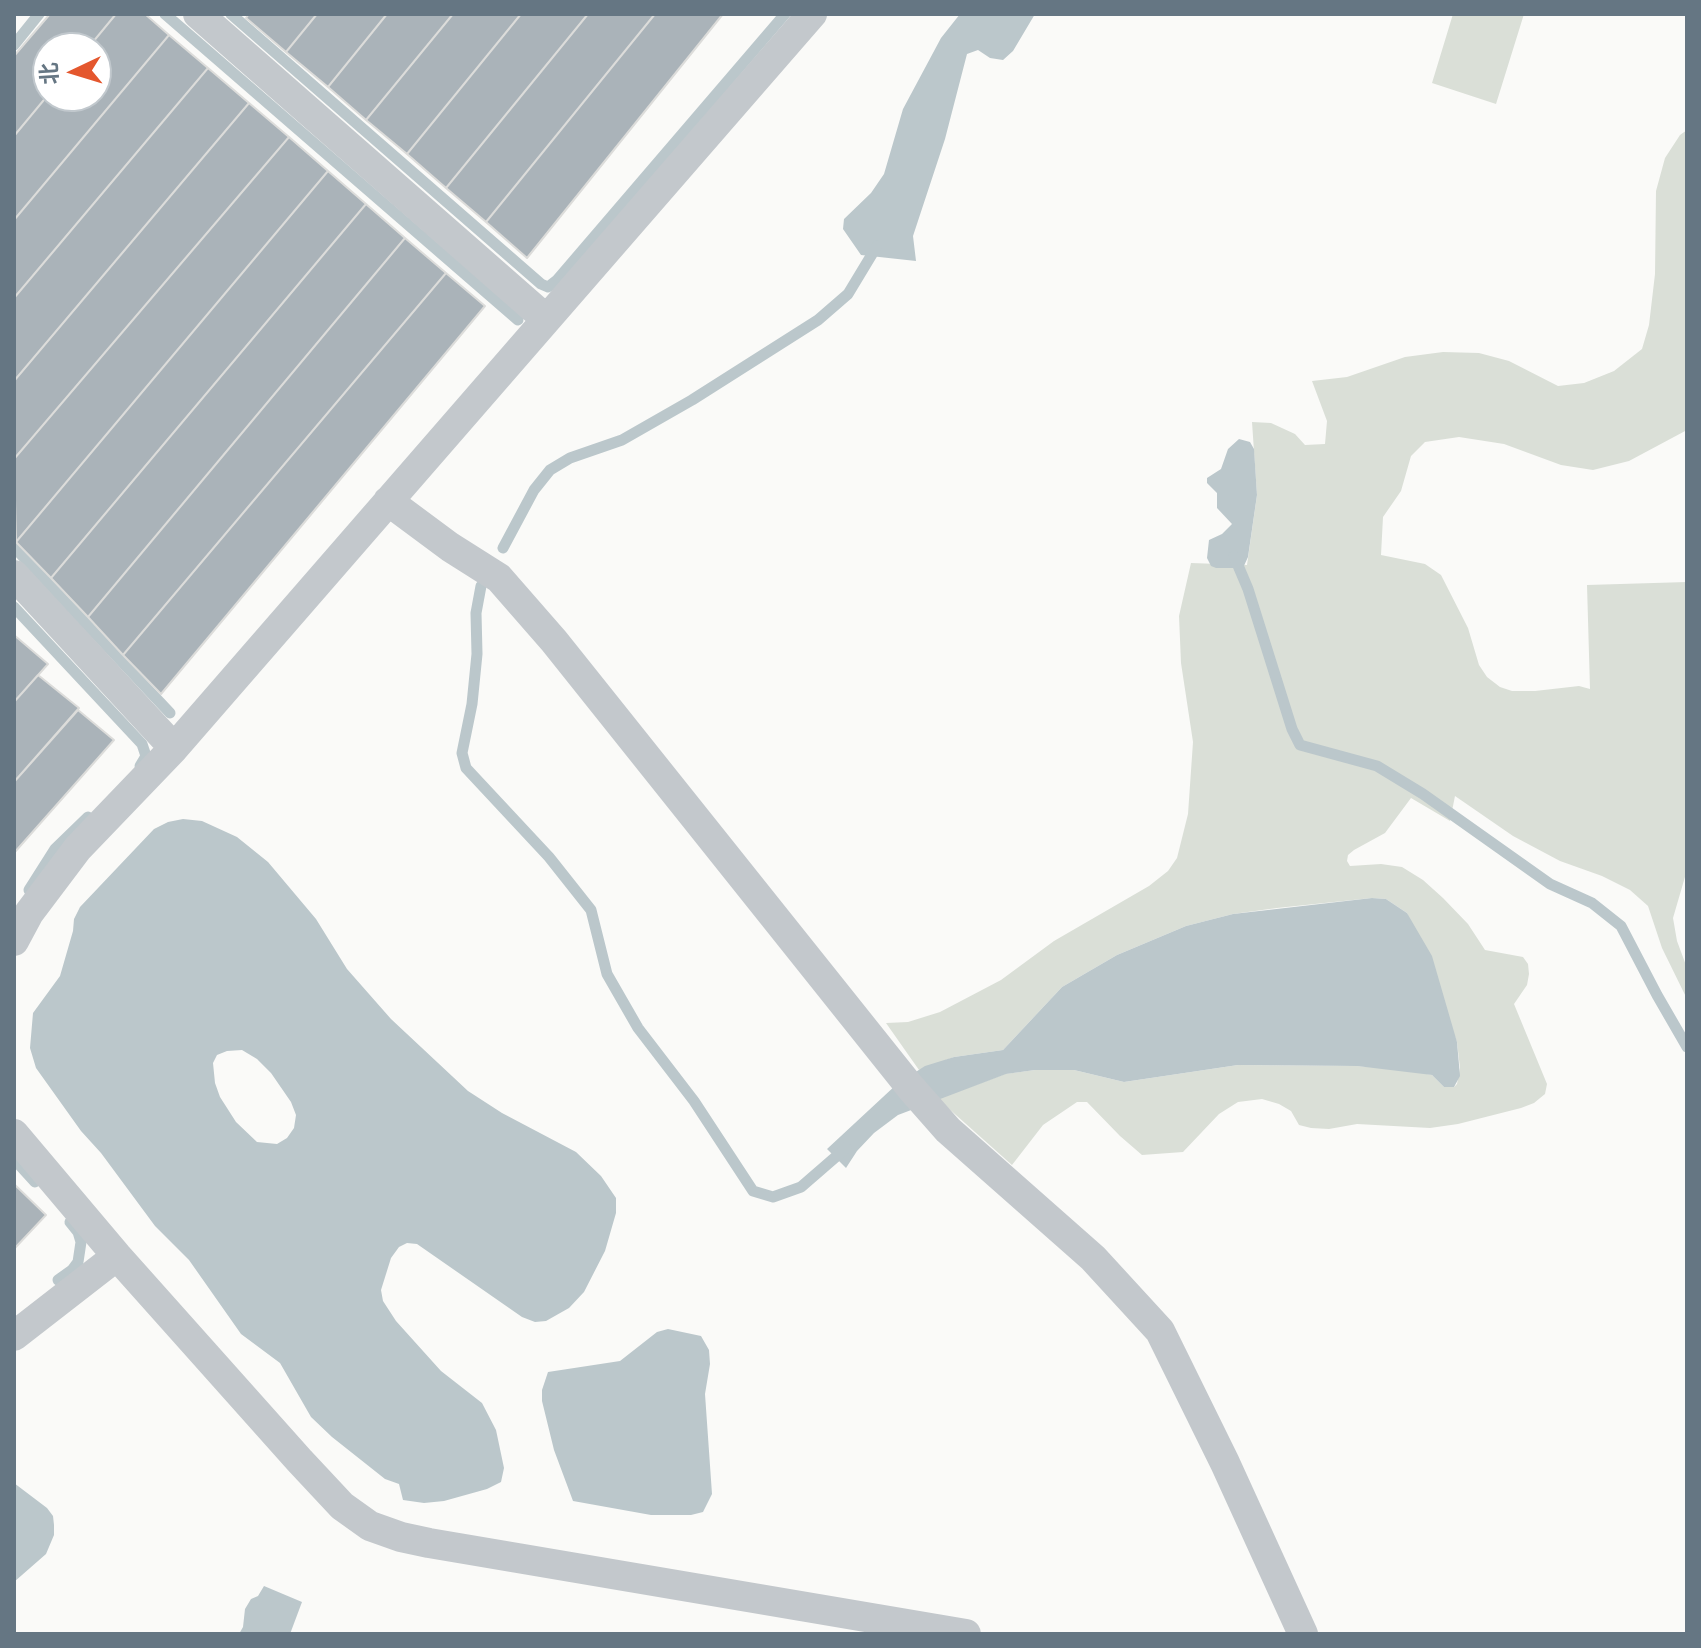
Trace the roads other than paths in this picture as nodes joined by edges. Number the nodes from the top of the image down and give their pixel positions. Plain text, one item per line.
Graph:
1 (198, 14) edge
2 (812, 14) edge
3 (546, 319) junction
4 (388, 501) junction
5 (14, 575) edge
6 (174, 748) junction
7 (14, 941) edge
8 (14, 1134) edge
9 (117, 1256) junction
10 (14, 1336) edge
11 (966, 1634) edge
12 (1303, 1634) edge

1 - 3 street
2 - 3 street
3 - 4 street
4 - 6 street
4 - 12 street
5 - 6 street
6 - 7 street
8 - 9 street
9 - 10 street
9 - 11 street

